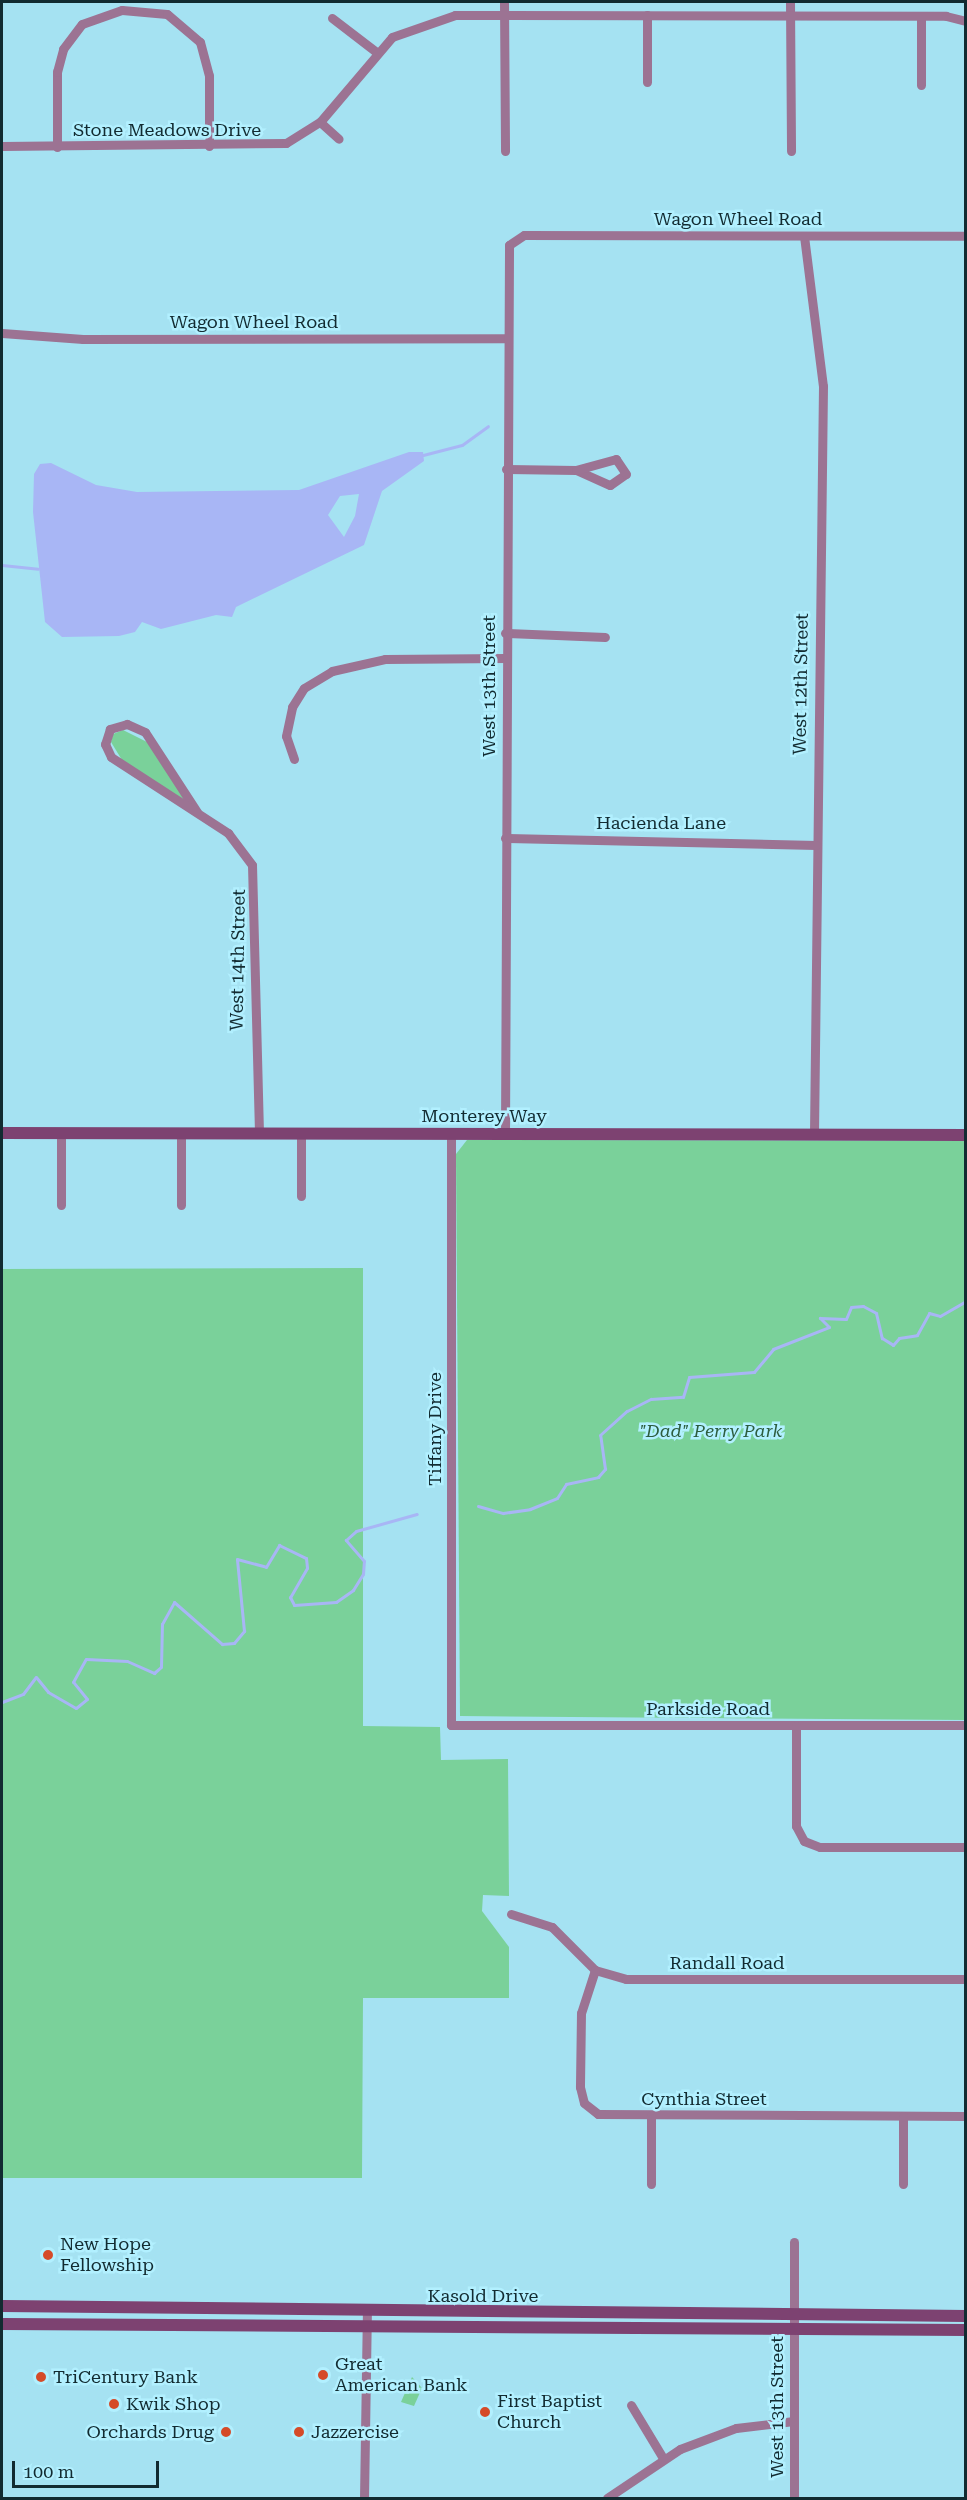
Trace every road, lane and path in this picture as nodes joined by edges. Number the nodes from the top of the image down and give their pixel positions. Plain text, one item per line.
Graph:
1 (504, 2) edge
2 (790, 2) edge
3 (504, 15) junction
4 (647, 15) junction
5 (790, 15) junction
6 (921, 16) junction
7 (332, 18) dead end
8 (966, 21) edge
9 (375, 51) junction
10 (647, 81) dead end
11 (921, 86) dead end
12 (320, 122) junction
13 (339, 139) dead end
14 (2, 146) edge
15 (209, 146) junction
16 (57, 147) junction
17 (505, 151) dead end
18 (791, 151) dead end
19 (804, 236) junction
20 (966, 236) edge
21 (512, 240) joint
22 (2, 333) edge
23 (506, 338) junction
24 (506, 469) junction
25 (576, 470) junction
26 (505, 633) junction
27 (605, 637) dead end
28 (506, 658) junction
29 (294, 759) dead end
30 (197, 812) junction
31 (505, 838) junction
32 (816, 845) junction
33 (2, 1133) edge
34 (61, 1133) junction
35 (181, 1133) junction
36 (259, 1133) junction
37 (301, 1134) junction
38 (451, 1134) junction
39 (505, 1134) junction
40 (814, 1134) junction
41 (966, 1135) edge
42 (301, 1196) dead end
43 (61, 1204) dead end
44 (181, 1204) dead end
45 (451, 1725) joint
46 (966, 1725) edge
47 (796, 1726) junction
48 (966, 1847) edge
49 (511, 1914) dead end
50 (595, 1970) junction
51 (966, 1979) edge
52 (651, 2115) junction
53 (903, 2115) junction
54 (966, 2115) edge
55 (651, 2184) dead end
56 (903, 2184) dead end
57 (794, 2242) dead end
58 (2, 2306) edge
59 (367, 2314) junction
60 (794, 2315) junction
61 (966, 2316) edge
62 (2, 2324) edge
63 (367, 2329) junction
64 (794, 2330) junction
65 (966, 2330) edge
66 (631, 2405) dead end
67 (794, 2421) junction
68 (663, 2458) junction
69 (364, 2499) edge
70 (607, 2499) edge
71 (794, 2499) edge

1 - 3 street
2 - 5 street
3 - 4 street, Stone Meadows Drive
3 - 9 street, Stone Meadows Drive
3 - 17 street
4 - 5 street, Stone Meadows Drive
4 - 10 street
5 - 6 street, Stone Meadows Drive
5 - 18 street
6 - 8 street, Stone Meadows Drive
6 - 11 street
7 - 9 street
9 - 12 street, Stone Meadows Drive
12 - 13 street
12 - 15 street, Stone Meadows Drive
14 - 16 street, Stone Meadows Drive
15 - 16 street, Stone Meadows Drive
15 - 16 street
19 - 20 street, Wagon Wheel Road
19 - 21 street, Wagon Wheel Road
19 - 32 street, West 12th Street
21 - 23 street, West 13th Street
22 - 23 street, Wagon Wheel Road
23 - 24 street, West 13th Street
24 - 25 street
24 - 26 street, West 13th Street
25 - 25 street
26 - 27 street
26 - 28 street, West 13th Street
28 - 29 street
28 - 31 street, West 13th Street
30 - 30 street, West 14th Street
30 - 36 street, West 14th Street
31 - 32 street, Hacienda Lane
31 - 39 street, West 13th Street
32 - 40 street, West 12th Street
33 - 34 main road, Monterey Way
34 - 35 main road, Monterey Way
34 - 43 street
35 - 36 main road, Monterey Way
35 - 44 street
36 - 37 main road, Monterey Way
37 - 38 main road, Monterey Way
37 - 42 street
38 - 39 main road, Monterey Way
38 - 45 street, Tiffany Drive
39 - 40 main road, Monterey Way
40 - 41 main road, Monterey Way
45 - 47 street, Parkside Road
46 - 47 street, Parkside Road
47 - 48 street
49 - 50 street
50 - 51 street, Randall Road
50 - 52 street, Cynthia Street
52 - 53 street, Cynthia Street
52 - 55 street
53 - 54 street, Cynthia Street
53 - 56 street
57 - 60 street, West 13th Street
58 - 59 main road, Kasold Drive
59 - 60 main road, Kasold Drive
59 - 63 street
60 - 61 main road, Kasold Drive
60 - 64 street, West 13th Street
62 - 63 main road, Kasold Drive
63 - 64 main road, Kasold Drive
63 - 69 street
64 - 65 main road, Kasold Drive
64 - 67 street, West 13th Street
66 - 68 street
67 - 68 street
67 - 71 street, West 13th Street
68 - 70 street

